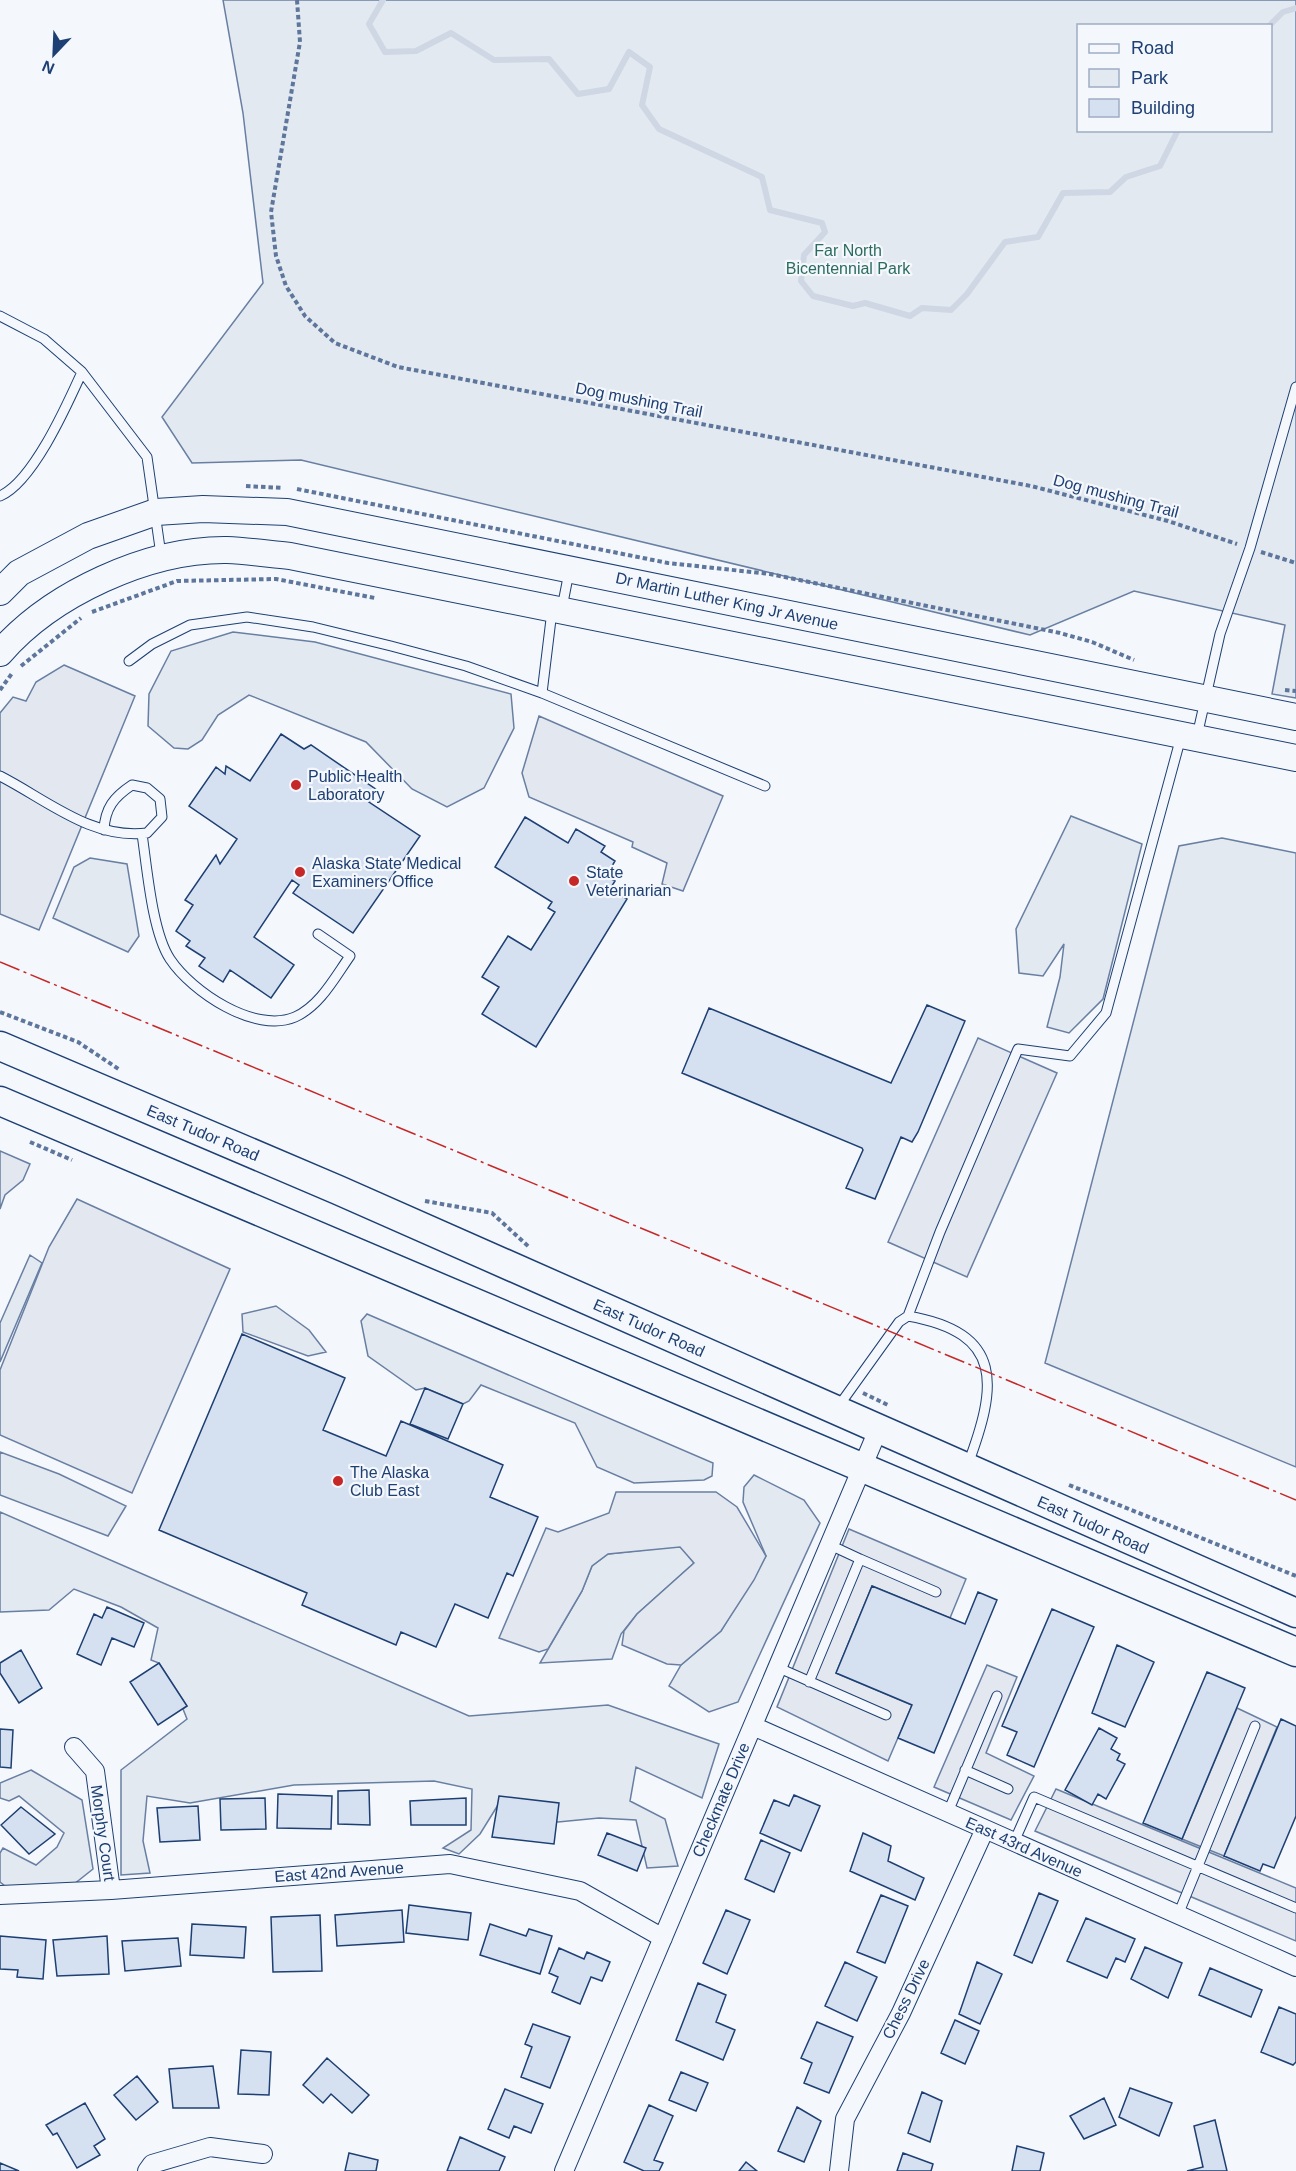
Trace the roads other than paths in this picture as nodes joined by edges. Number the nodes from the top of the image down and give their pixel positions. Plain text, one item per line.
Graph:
1 (0, 316) edge
2 (82, 372) junction
3 (1296, 387) edge
4 (0, 496) edge
5 (156, 512) junction
6 (162, 558) junction
7 (570, 569) junction
8 (0, 592) edge
9 (557, 610) junction
10 (0, 653) edge
11 (129, 661) dead end
12 (542, 693) junction
13 (1203, 699) junction
14 (1296, 717) edge
15 (1189, 737) junction
16 (1296, 758) edge
17 (0, 776) edge
18 (765, 786) dead end
19 (104, 830) junction
20 (142, 834) junction
21 (318, 934) dead end
22 (0, 1046) edge
23 (0, 1101) edge
24 (908, 1316) junction
25 (835, 1411) junction
26 (878, 1430) junction
27 (863, 1467) junction
28 (966, 1469) junction
29 (830, 1545) junction
30 (860, 1559) junction
31 (936, 1592) dead end
32 (1296, 1613) edge
33 (1296, 1652) edge
34 (778, 1668) junction
35 (809, 1682) junction
36 (997, 1696) dead end
37 (886, 1715) dead end
38 (753, 1726) junction
39 (1255, 1726) dead end
40 (74, 1747) dead end
41 (966, 1770) junction
42 (1008, 1789) dead end
43 (948, 1812) junction
44 (985, 1829) junction
45 (1014, 1842) junction
46 (1198, 1867) junction
47 (111, 1890) junction
48 (0, 1895) edge
49 (1296, 1908) edge
50 (1178, 1915) junction
51 (663, 1938) junction
52 (1296, 1967) edge
53 (263, 2154) dead end
54 (147, 2171) edge
55 (564, 2171) edge
56 (839, 2171) edge

1 - 2 lane
2 - 4 lane
2 - 5 lane
3 - 13 lane
5 - 6 lane
5 - 7 street, Dr Martin Luther King Jr Avenue
5 - 8 street, Dr Martin Luther King Jr Avenue
6 - 9 street
6 - 10 street
7 - 9 lane
7 - 13 street, Dr Martin Luther King Jr Avenue
9 - 12 lane
9 - 15 street
11 - 12 lane
12 - 18 lane
13 - 14 street, Dr Martin Luther King Jr Avenue
13 - 15 lane
15 - 16 street
15 - 24 lane
17 - 19 lane
19 - 20 lane
19 - 20 lane
20 - 21 lane
22 - 25 main road, East Tudor Road
23 - 27 main road
24 - 25 lane
24 - 28 lane
25 - 26 main road, East Tudor Road
26 - 27 street, Checkmate Drive
26 - 28 main road, East Tudor Road
27 - 29 street, Checkmate Drive
27 - 33 main road
28 - 32 main road, East Tudor Road
29 - 30 lane
29 - 34 street, Checkmate Drive
30 - 31 lane
30 - 35 lane
34 - 35 lane
34 - 38 street, Checkmate Drive
35 - 37 lane
36 - 41 lane
38 - 43 street, East 43rd Avenue
38 - 51 street, Checkmate Drive
39 - 46 lane
40 - 47 street, Morphy Court
41 - 42 lane
41 - 43 lane
43 - 44 street, East 43rd Avenue
44 - 45 street, East 43rd Avenue
44 - 56 street, Chess Drive
45 - 46 lane
45 - 50 street, East 43rd Avenue
46 - 49 lane
46 - 50 lane
47 - 48 street, East 42nd Avenue
47 - 51 street, East 42nd Avenue
50 - 52 street, East 43rd Avenue
51 - 55 street, Checkmate Drive
53 - 54 street

